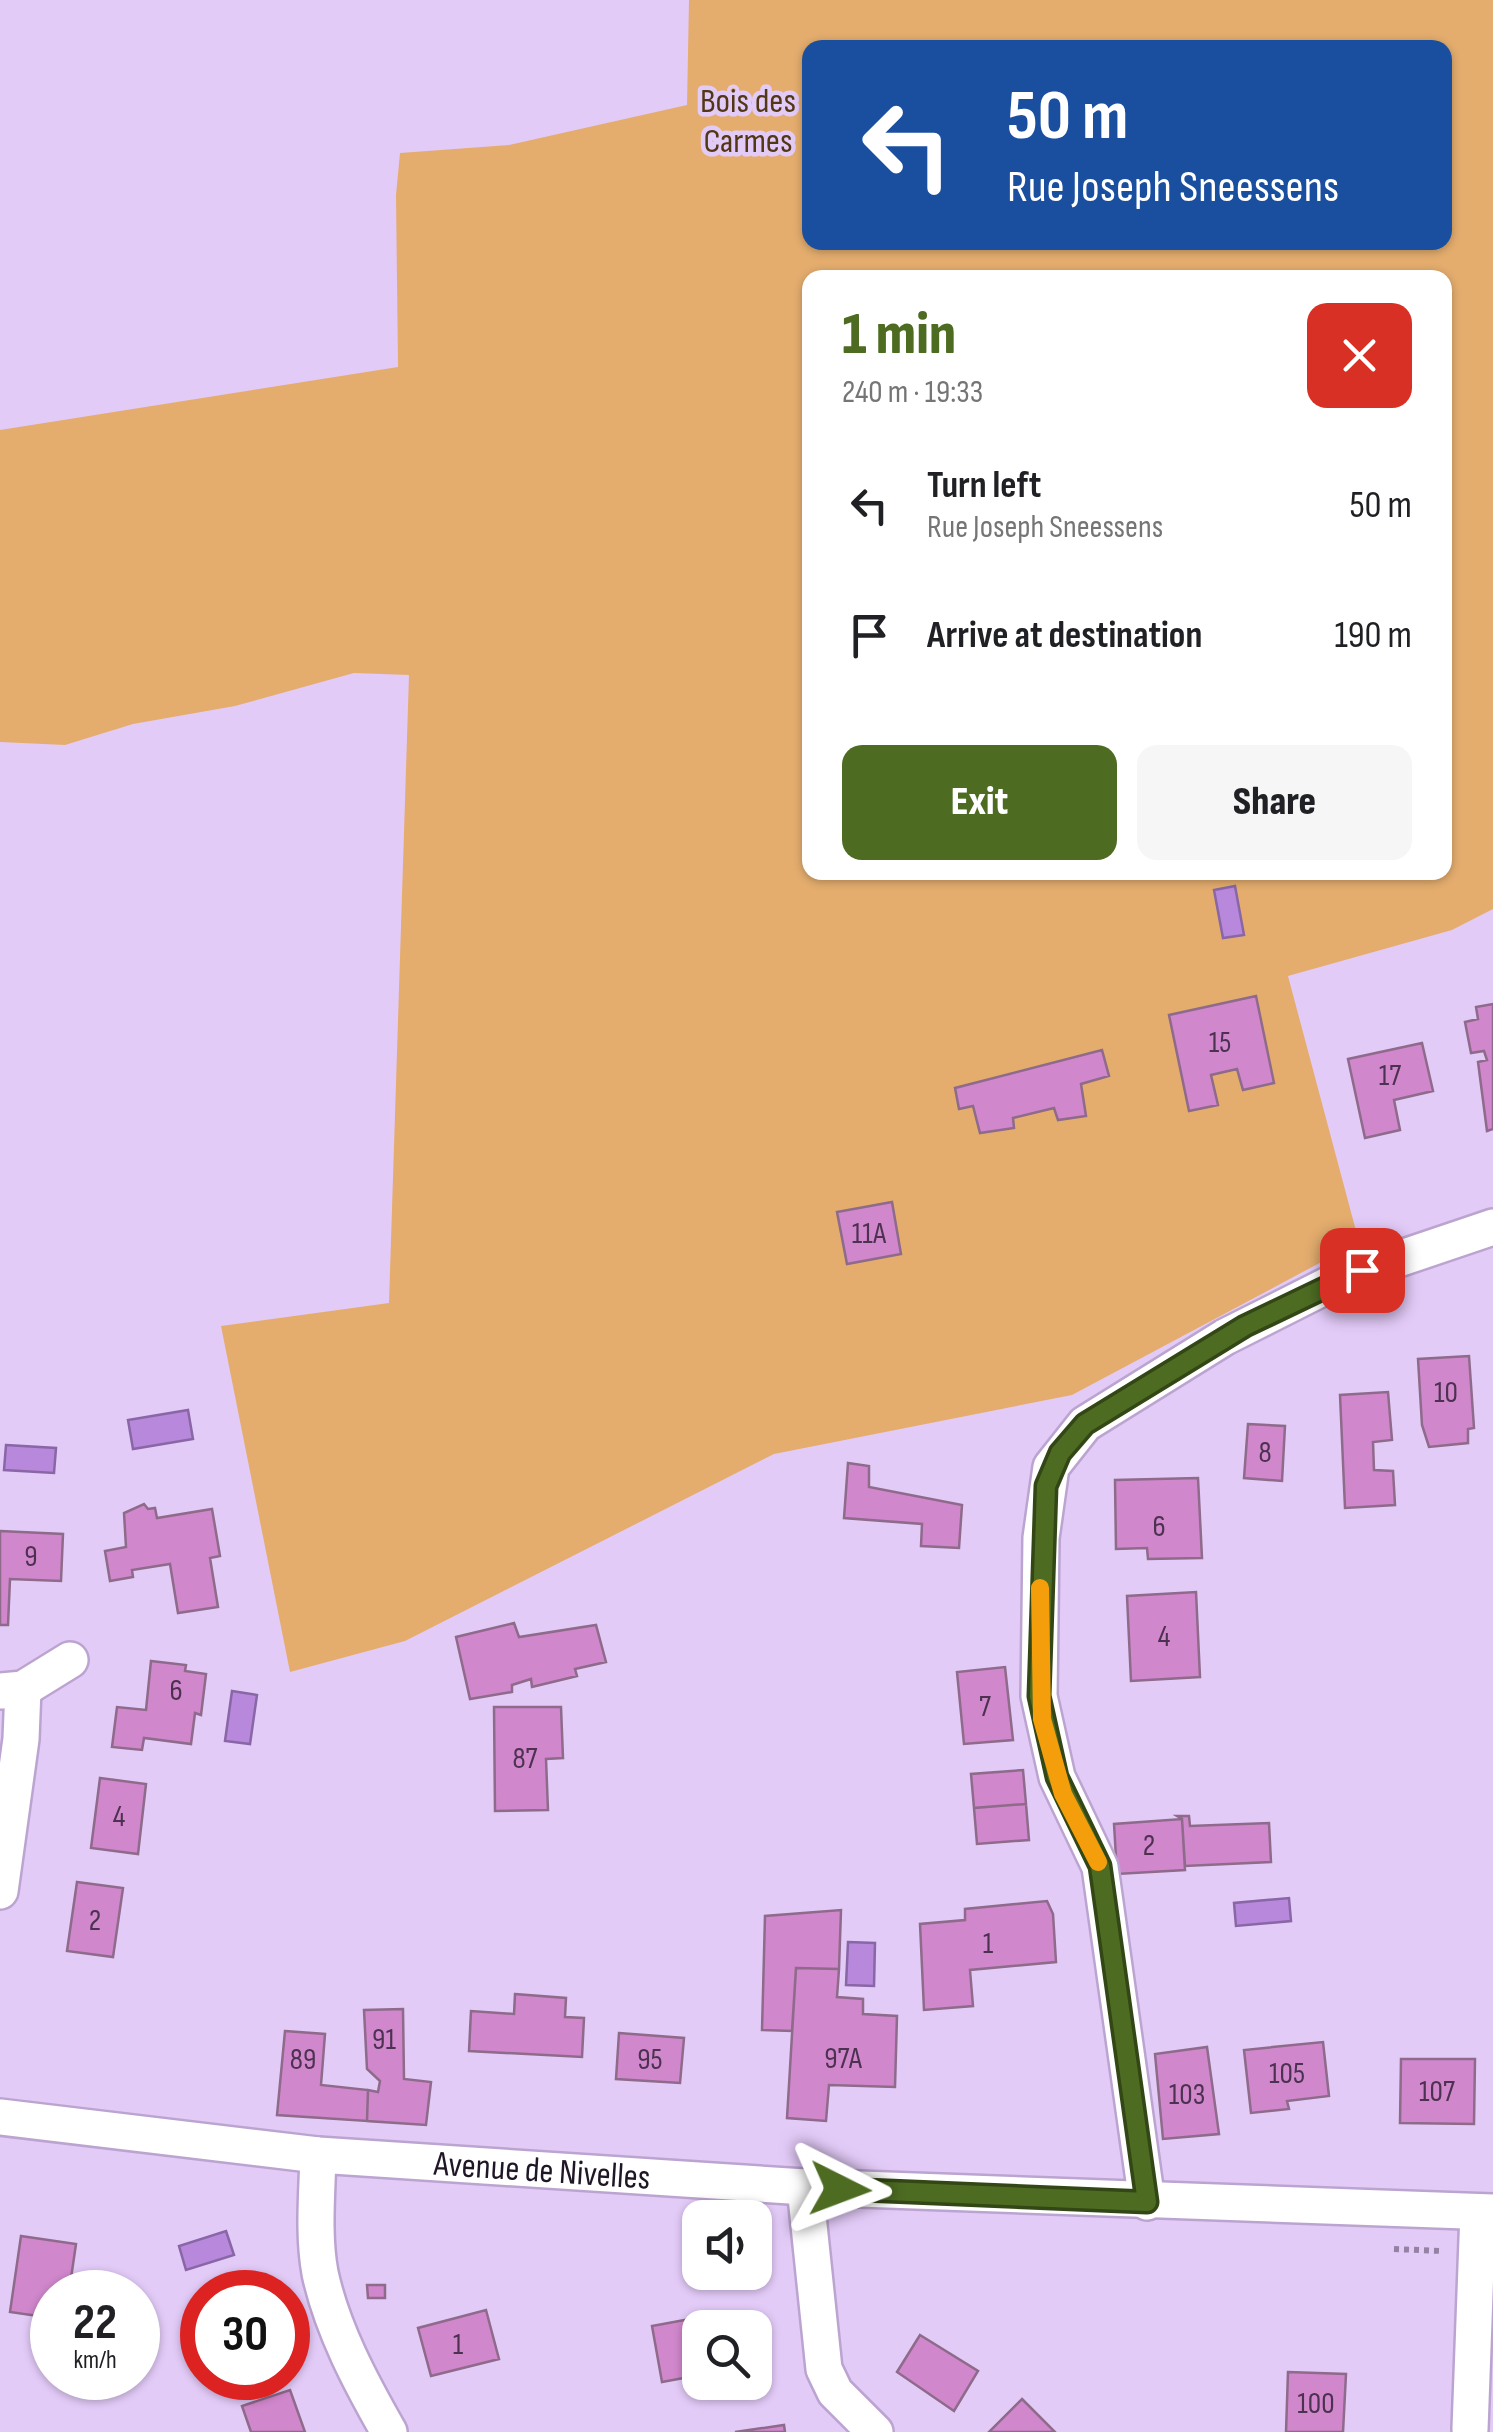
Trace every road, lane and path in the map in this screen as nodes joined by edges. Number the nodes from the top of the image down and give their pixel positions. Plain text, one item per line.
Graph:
1 (1493, 1227) edge
2 (70, 1660) dead end
3 (11, 1690) edge
4 (0, 1890) edge
5 (0, 2117) edge
6 (318, 2155) junction
7 (805, 2187) junction
8 (1147, 2202) junction
9 (1485, 2212) edge
10 (1470, 2431) edge
11 (390, 2432) edge
12 (876, 2432) edge

1 - 8 street
2 - 3 street
3 - 4 street
5 - 6 street, Avenue de Nivelles
6 - 7 street, Avenue de Nivelles
6 - 11 street
7 - 8 street, Avenue de Nivelles
7 - 12 street
8 - 9 street, Avenue de Nivelles
9 - 10 street

